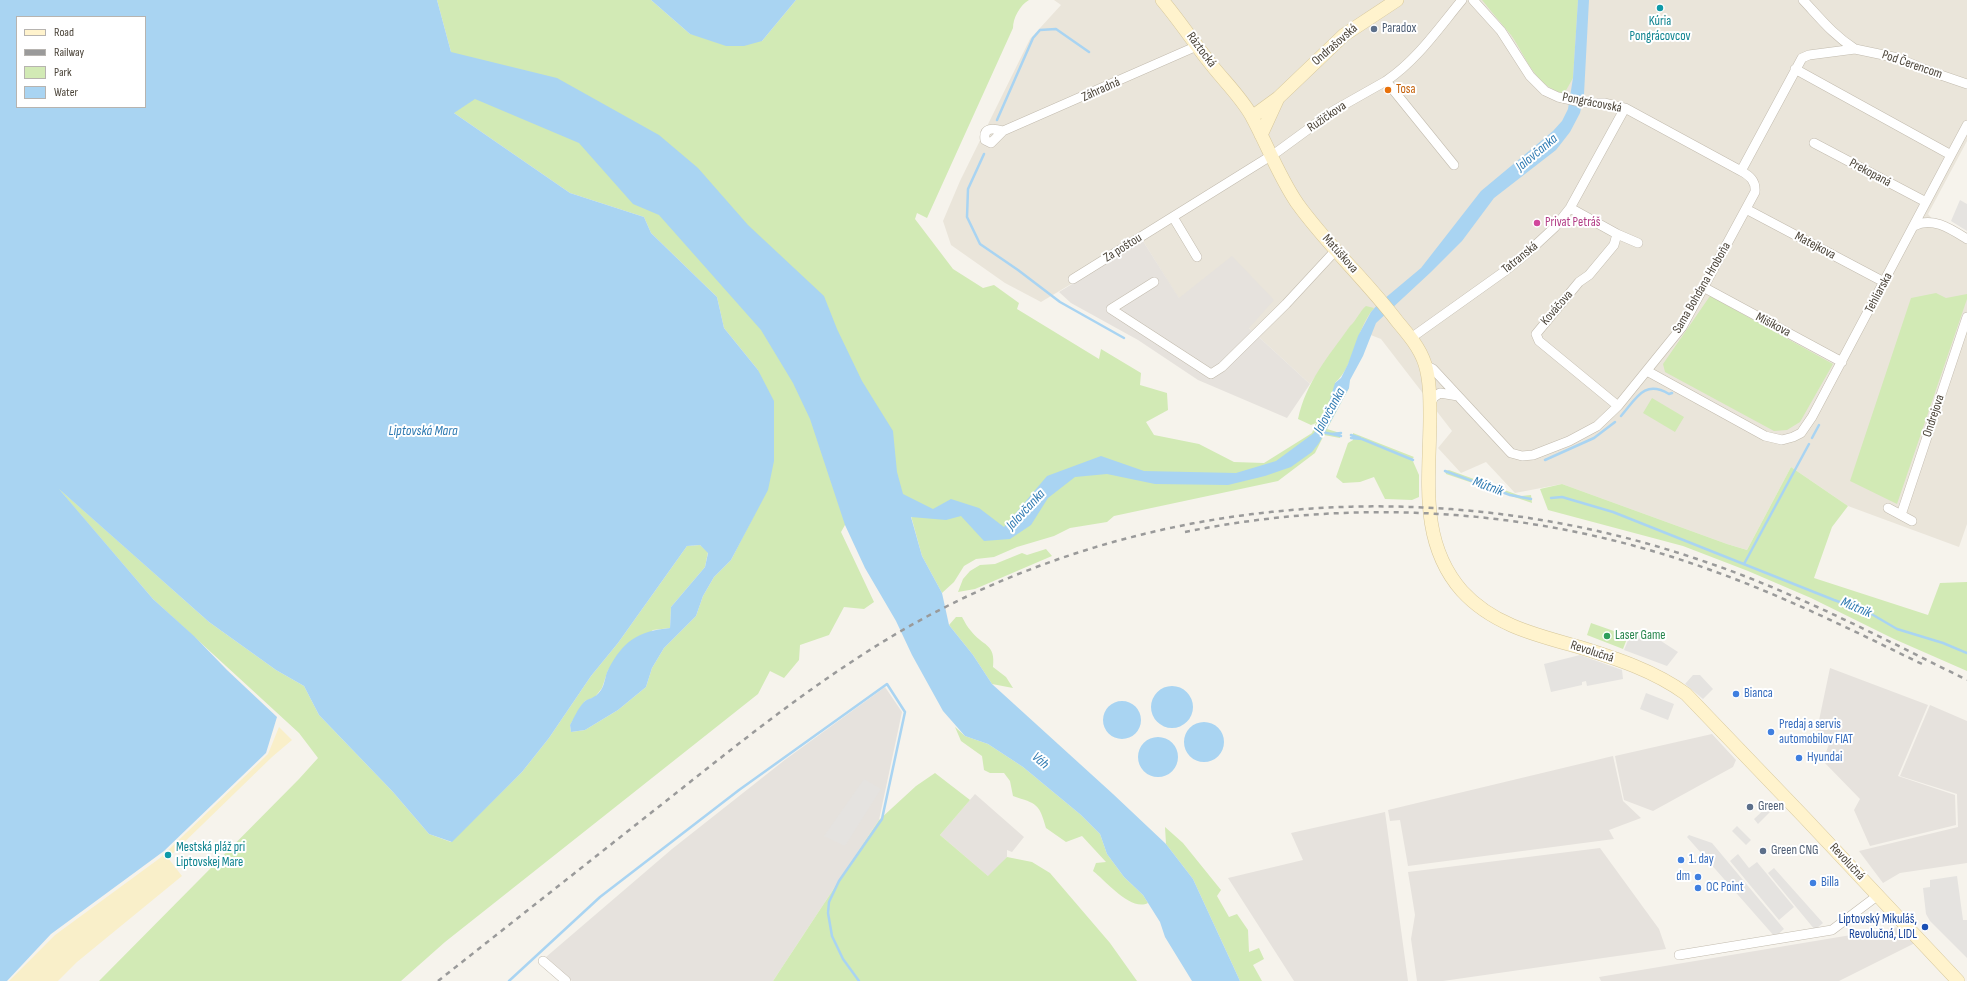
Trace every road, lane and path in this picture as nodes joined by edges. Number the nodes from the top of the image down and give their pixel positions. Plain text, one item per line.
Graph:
1 (1162, 0) edge
2 (1397, 0) edge
3 (1462, 0) edge
4 (1473, 0) edge
5 (1803, 0) edge
6 (1197, 46) junction
7 (1855, 49) junction
8 (1795, 69) junction
9 (1386, 81) junction
10 (1967, 84) edge
11 (1240, 99) junction
12 (1275, 100) junction
13 (1624, 108) junction
14 (1252, 117) junction
15 (1967, 125) edge
16 (1003, 131) dead end
17 (1261, 135) junction
18 (1814, 143) dead end
19 (1951, 155) junction
20 (1270, 156) junction
21 (1454, 165) dead end
22 (1741, 171) junction
23 (1926, 202) junction
24 (1570, 208) junction
25 (1746, 209) junction
26 (1173, 217) junction
27 (1914, 226) junction
28 (1617, 234) junction
29 (1967, 239) edge
30 (1638, 243) dead end
31 (1336, 250) junction
32 (1197, 257) dead end
33 (1073, 279) dead end
34 (1154, 282) dead end
35 (1884, 282) junction
36 (1705, 288) junction
37 (1967, 317) edge
38 (1410, 338) junction
39 (1842, 362) junction
40 (1426, 364) junction
41 (1647, 371) junction
42 (1458, 396) junction
43 (1430, 406) junction
44 (1618, 406) junction
45 (1526, 456) joint
46 (1888, 508) dead end
47 (1901, 515) junction
48 (1912, 521) dead end
49 (1877, 896) junction
50 (1679, 955) dead end
51 (543, 961) dead end
52 (566, 981) edge
53 (1958, 981) edge

1 - 6 main road, Ráztocká
2 - 12 main road, Ondrašovská
3 - 9 street, Ružičkova
4 - 13 street, Pongrácovská
5 - 7 street, Pod Čerencom
6 - 11 main road, Ráztocká
6 - 16 street, Záhradná
7 - 8 street, Pod Čerencom
7 - 10 street, Pod Čerencom
8 - 19 street
8 - 22 street
9 - 20 street, Ružičkova
9 - 21 street
11 - 12 main road
11 - 14 main road, Matúškova
12 - 14 main road, Ondrašovská
12 - 17 main road, Ondrašovská
13 - 22 street, Pongrácovská
13 - 24 street, Tatranská
14 - 17 main road, Matúškova
15 - 19 street, Tehliarska
17 - 20 main road, Matúškova
18 - 23 street, Prekopaná
19 - 23 street, Tehliarska
20 - 26 street, Za poštou
20 - 31 main road, Matúškova
22 - 25 street, Sama Bohdana Hroboňa
23 - 27 street, Tehliarska
24 - 28 street
24 - 38 street, Tatranská
25 - 35 street, Matejkova
25 - 36 street, Sama Bohdana Hroboňa
26 - 32 street
26 - 33 street, Za poštou
27 - 29 street
27 - 35 street, Tehliarska
28 - 30 street
28 - 44 street, Kováčova
31 - 34 street
31 - 38 main road, Matúškova
35 - 39 street, Tehliarska
36 - 39 street, Mišíkova
36 - 41 street, Sama Bohdana Hroboňa
37 - 47 street, Ondrejova
38 - 40 main road, Matúškova
39 - 41 street, Tehliarska
40 - 42 street, Matúškova
40 - 43 main road, Revolučná
41 - 44 street, Sama Bohdana Hroboňa
42 - 43 street
42 - 45 street, Matúškova
43 - 49 main road, Revolučná
44 - 45 street, Sama Bohdana Hroboňa
46 - 47 street
47 - 48 street
49 - 50 street
49 - 53 main road, Revolučná
51 - 52 street

